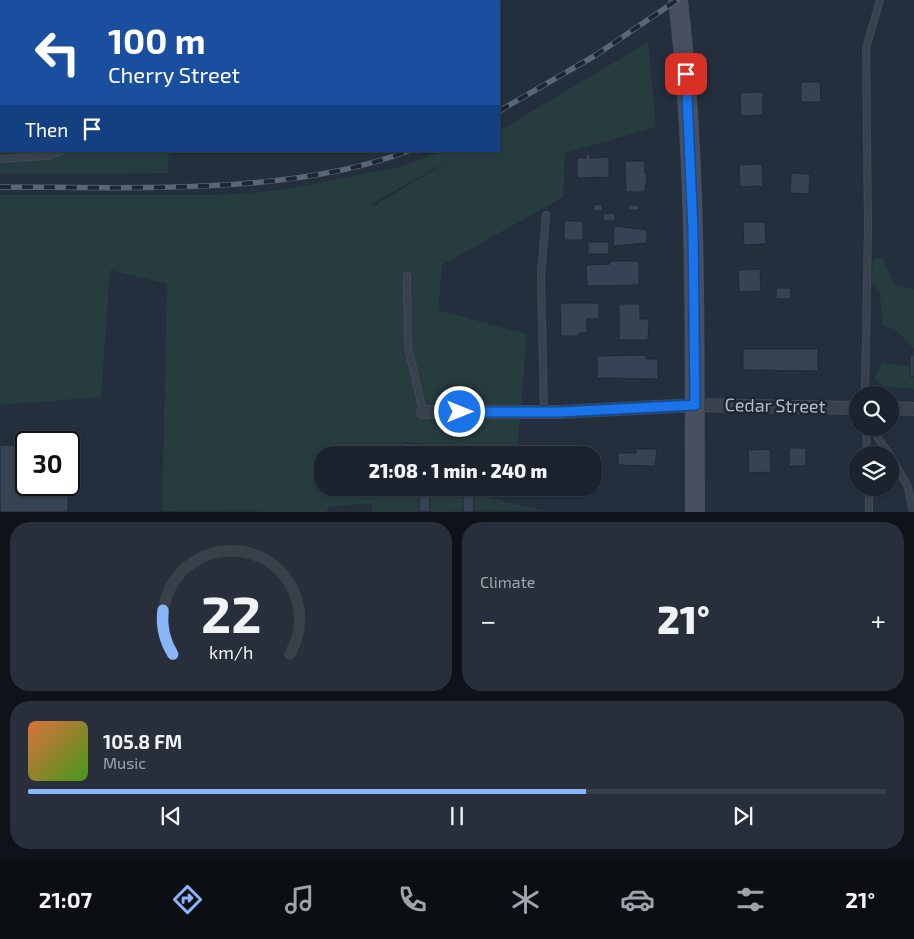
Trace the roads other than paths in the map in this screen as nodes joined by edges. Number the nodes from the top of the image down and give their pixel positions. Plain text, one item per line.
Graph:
1 (678, 0) edge
2 (880, 0) edge
3 (58, 152) edge
4 (0, 159) edge
5 (546, 215) dead end
6 (407, 276) dead end
7 (865, 386) edge
8 (695, 405) junction
9 (849, 408) edge
10 (899, 408) edge
11 (914, 409) edge
12 (422, 412) joint
13 (544, 412) junction
14 (899, 471) edge
15 (869, 496) edge
16 (695, 512) edge
17 (869, 512) edge
18 (913, 512) edge

1 - 8 street
2 - 7 lane
3 - 4 lane
5 - 13 lane
6 - 12 lane
8 - 9 street, Cedar Street
8 - 13 street, Cedar Street
8 - 16 street
10 - 11 street
12 - 13 street, Cedar Street
14 - 18 lane
15 - 17 lane

